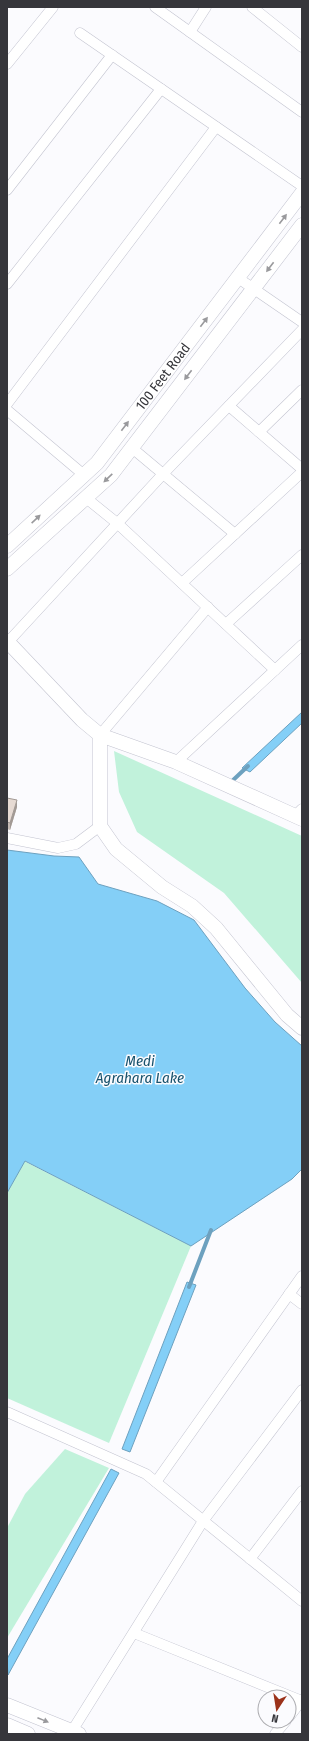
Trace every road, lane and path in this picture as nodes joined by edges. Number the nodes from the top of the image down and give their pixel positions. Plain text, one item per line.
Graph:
1 (53, 7) edge
2 (155, 7) edge
3 (206, 7) edge
4 (252, 7) edge
5 (190, 32) junction
6 (80, 33) dead end
7 (302, 47) edge
8 (112, 55) junction
9 (7, 64) edge
10 (161, 89) junction
11 (302, 112) edge
12 (216, 127) junction
13 (302, 186) edge
14 (7, 190) edge
15 (302, 193) edge
16 (302, 225) edge
17 (238, 278) junction
18 (7, 284) edge
19 (254, 288) junction
20 (302, 322) edge
21 (302, 330) edge
22 (302, 390) edge
23 (7, 404) edge
24 (229, 406) junction
25 (7, 410) edge
26 (259, 432) junction
27 (132, 448) junction
28 (302, 469) edge
29 (302, 472) edge
30 (163, 474) junction
31 (84, 475) junction
32 (86, 498) junction
33 (117, 523) junction
34 (235, 534) junction
35 (7, 546) edge
36 (302, 555) edge
37 (7, 569) edge
38 (182, 583) junction
39 (208, 607) junction
40 (226, 624) junction
41 (7, 641) edge
42 (302, 645) edge
43 (275, 670) junction
44 (100, 735) junction
45 (176, 762) junction
46 (300, 815) edge
47 (100, 826) junction
48 (7, 838) edge
49 (302, 1028) edge
50 (302, 1276) edge
51 (289, 1294) junction
52 (302, 1304) edge
53 (302, 1390) edge
54 (7, 1412) edge
55 (156, 1482) junction
56 (302, 1491) edge
57 (203, 1521) junction
58 (250, 1559) junction
59 (301, 1598) edge
60 (134, 1633) junction
61 (302, 1701) edge
62 (7, 1705) edge
63 (7, 1725) edge
64 (75, 1733) edge
65 (28, 1734) edge

1 - 9 street
2 - 5 street
3 - 5 street
4 - 7 street
5 - 11 street
6 - 8 street
8 - 10 street
8 - 14 street
10 - 12 street
10 - 18 street
12 - 13 street
12 - 23 street
17 -> 15 main road, 100 Feet Road
16 -> 19 main road, 100 Feet Road
17 - 19 street
31 -> 17 main road, 100 Feet Road
19 - 20 street
19 -> 27 main road, 100 Feet Road
21 - 24 street
22 - 26 street
24 - 26 street
24 - 30 street
25 - 31 street
26 - 28 street
27 - 30 street
27 -> 32 main road, 100 Feet Road
29 - 34 street
30 - 33 street
30 - 34 street
35 -> 31 main road, 100 Feet Road
32 - 33 street
32 - 37 main road, 100 Feet Road
33 - 38 street
33 - 41 street
34 - 38 street
36 - 40 street
38 - 39 street
39 - 40 street
39 - 44 street
40 - 43 street
41 - 44 main road
42 - 43 street
43 - 45 street
44 - 45 main road
44 - 47 main road
45 - 46 main road
47 - 48 street
47 - 49 main road
50 - 51 street
51 - 52 street
51 - 55 street
53 - 57 street
54 - 55 street
55 - 57 street
56 - 58 street
57 - 58 street
57 - 60 street
58 - 59 street
60 - 61 street
60 - 64 street
62 -> 64 main road
63 - 65 main road

